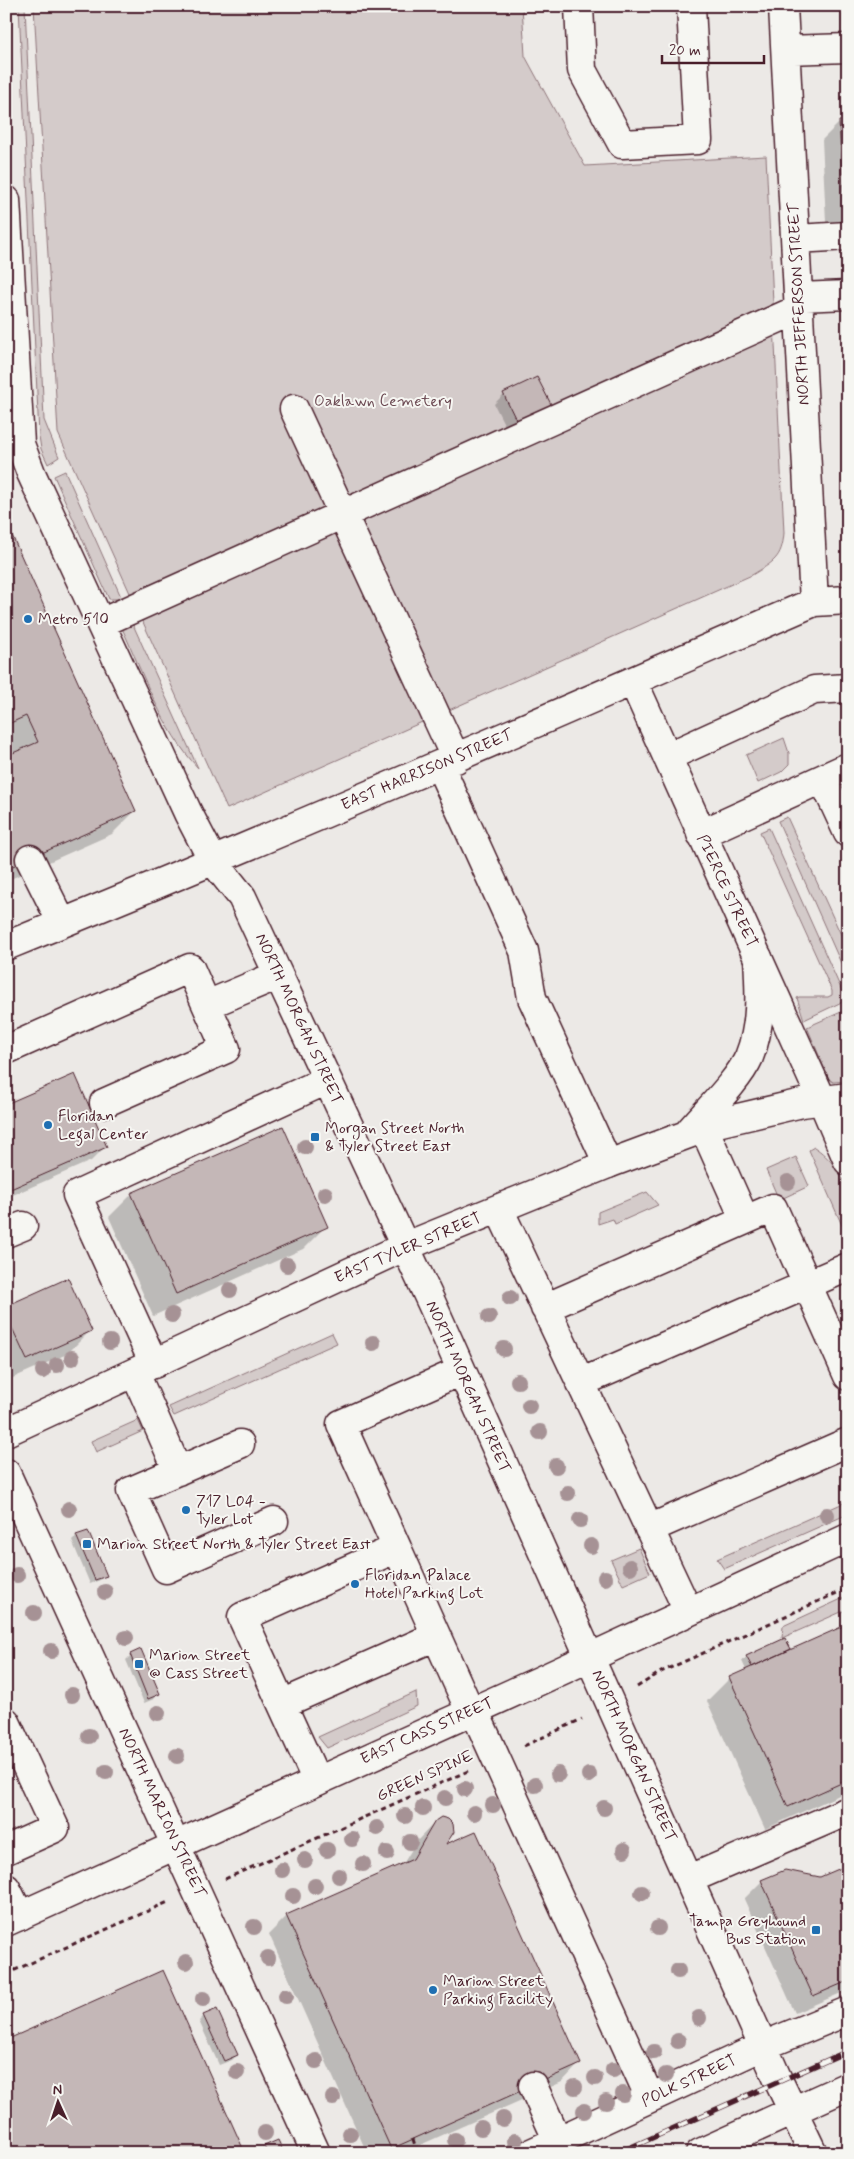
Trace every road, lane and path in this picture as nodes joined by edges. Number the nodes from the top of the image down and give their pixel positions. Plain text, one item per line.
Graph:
1 (579, 6) edge
2 (691, 6) edge
3 (783, 6) edge
4 (848, 48) edge
5 (786, 50) junction
6 (6, 200) edge
7 (848, 236) edge
8 (796, 239) junction
9 (848, 295) edge
10 (799, 303) junction
11 (294, 409) dead end
12 (13, 437) edge
13 (18, 473) edge
14 (343, 514) junction
15 (848, 600) edge
16 (814, 602) junction
17 (101, 623) junction
18 (633, 681) junction
19 (848, 688) edge
20 (667, 757) junction
21 (448, 762) junction
22 (848, 767) edge
23 (822, 779) junction
24 (848, 833) edge
25 (701, 834) junction
26 (30, 859) dead end
27 (213, 862) junction
28 (62, 923) junction
29 (6, 946) edge
30 (758, 958) junction
31 (278, 975) junction
32 (207, 1006) junction
33 (6, 1050) edge
34 (327, 1080) junction
35 (835, 1098) edge
36 (104, 1103) dead end
37 (695, 1131) junction
38 (848, 1161) edge
39 (608, 1164) junction
40 (499, 1209) junction
41 (745, 1220) junction
42 (404, 1247) junction
43 (848, 1267) edge
44 (807, 1284) junction
45 (545, 1308) junction
46 (145, 1368) junction
47 (461, 1371) junction
48 (848, 1376) edge
49 (580, 1383) junction
50 (6, 1432) edge
51 (848, 1442) edge
52 (240, 1444) dead end
53 (178, 1471) junction
54 (6, 1473) edge
55 (274, 1521) dead end
56 (649, 1529) junction
57 (848, 1538) edge
58 (396, 1548) junction
59 (848, 1588) edge
60 (688, 1612) junction
61 (436, 1636) junction
62 (590, 1657) junction
63 (610, 1703) junction
64 (282, 1704) junction
65 (472, 1711) junction
66 (6, 1722) edge
67 (495, 1758) junction
68 (316, 1781) junction
69 (848, 1811) edge
70 (176, 1846) junction
71 (6, 1850) edge
72 (690, 1879) junction
73 (6, 1888) edge
74 (198, 1890) junction
75 (13, 1919) edge
76 (6, 1974) edge
77 (848, 2011) edge
78 (763, 2046) junction
79 (533, 2086) dead end
80 (848, 2086) edge
81 (650, 2098) junction
82 (793, 2111) junction
83 (413, 2138) dead end
84 (558, 2141) junction
85 (310, 2153) edge
86 (316, 2153) edge
87 (336, 2153) edge
88 (414, 2153) edge
89 (531, 2153) edge
90 (700, 2153) edge
91 (813, 2153) edge

1 - 2 street
3 - 5 street, NORTH JEFFERSON STREET
4 - 5 street
5 - 8 street, NORTH JEFFERSON STREET
6 - 12 street, NORTH MORGAN STREET
7 - 8 street
8 - 10 street, NORTH JEFFERSON STREET
9 - 10 street
10 - 14 street
10 - 16 street, NORTH JEFFERSON STREET
11 - 14 street
12 - 13 street, NORTH MORGAN STREET
13 - 17 street, NORTH MORGAN STREET
14 - 17 street
14 - 21 street
15 - 16 street, EAST HARRISON STREET
16 - 18 street, EAST HARRISON STREET
17 - 27 street, NORTH MORGAN STREET
18 - 20 street, PIERCE STREET
18 - 21 street, EAST HARRISON STREET
19 - 20 street
20 - 25 street, PIERCE STREET
21 - 27 street, EAST HARRISON STREET
21 - 39 street
22 - 23 street
23 - 24 street
23 - 25 street
25 - 30 street, PIERCE STREET
26 - 28 street
27 - 28 street, EAST HARRISON STREET
27 - 31 street, NORTH MORGAN STREET
28 - 29 street, EAST HARRISON STREET
30 - 35 street, PIERCE STREET
30 - 37 street
31 - 32 street
31 - 34 street, NORTH MORGAN STREET
32 - 33 street
32 - 36 street
34 - 42 street, NORTH MORGAN STREET
34 - 46 street
35 - 37 street, EAST TYLER STREET
35 - 38 street, PIERCE STREET
37 - 39 street, EAST TYLER STREET
37 - 41 street
39 - 40 street, EAST TYLER STREET
40 - 42 street, EAST TYLER STREET
40 - 45 street
41 - 44 street
41 - 45 street
42 - 46 street, EAST TYLER STREET
42 - 47 street, NORTH MORGAN STREET
43 - 44 street
44 - 48 street
44 - 49 street
45 - 49 street
46 - 50 street, EAST TYLER STREET
46 - 53 street
47 - 58 street
47 - 62 street, NORTH MORGAN STREET
49 - 56 street
51 - 56 street
52 - 53 street
53 - 55 street
54 - 70 street, NORTH MARION STREET
56 - 60 street
57 - 60 street, EAST CASS STREET
58 - 61 street
58 - 64 street
59 - 63 path, GREEN SPINE
60 - 62 street, EAST CASS STREET
61 - 64 street
61 - 65 street
62 - 63 street, NORTH MORGAN STREET
62 - 65 street, EAST CASS STREET
63 - 67 path, GREEN SPINE
63 - 72 street, NORTH MORGAN STREET
64 - 68 street
65 - 67 street
65 - 68 street, EAST CASS STREET
66 - 71 street
67 - 74 path, GREEN SPINE
67 - 81 street
68 - 70 street, EAST CASS STREET
69 - 72 street
70 - 74 street, NORTH MARION STREET
70 - 75 street, EAST CASS STREET
72 - 78 street, NORTH MORGAN STREET
73 - 75 street
74 - 76 path, GREEN SPINE
74 - 86 street, NORTH MARION STREET
77 - 78 street, POLK STREET
78 - 81 street, POLK STREET
78 - 82 street, NORTH MORGAN STREET
79 - 84 street
80 - 82 street
81 - 84 street, POLK STREET
82 - 90 street
82 - 91 street, NORTH MORGAN STREET
83 - 88 path
84 - 89 street, POLK STREET
85 - 87 path, bridge

